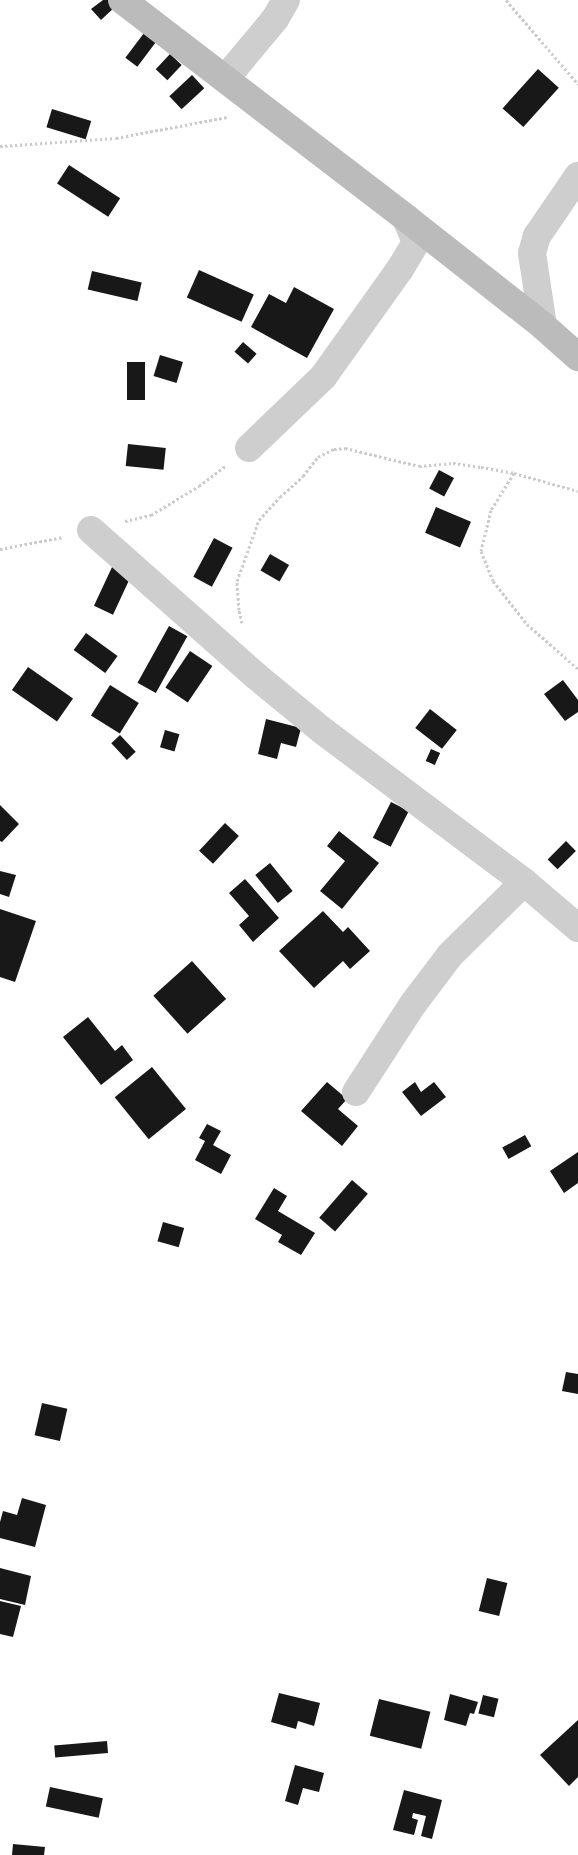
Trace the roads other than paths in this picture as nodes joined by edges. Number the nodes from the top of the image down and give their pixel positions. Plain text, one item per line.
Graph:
1 (122, 0) edge
2 (286, 0) edge
3 (225, 79) junction
4 (578, 176) edge
5 (406, 218) junction
6 (543, 326) junction
7 (578, 357) edge
8 (249, 448) road end
9 (92, 530) road end
10 (524, 882) junction
11 (578, 928) edge
12 (356, 1092) dead end

1 - 3 street
2 - 3 street
3 - 5 street
4 - 6 street
5 - 6 street
5 - 8 street
6 - 7 street
9 - 10 street
10 - 11 street
10 - 12 street

